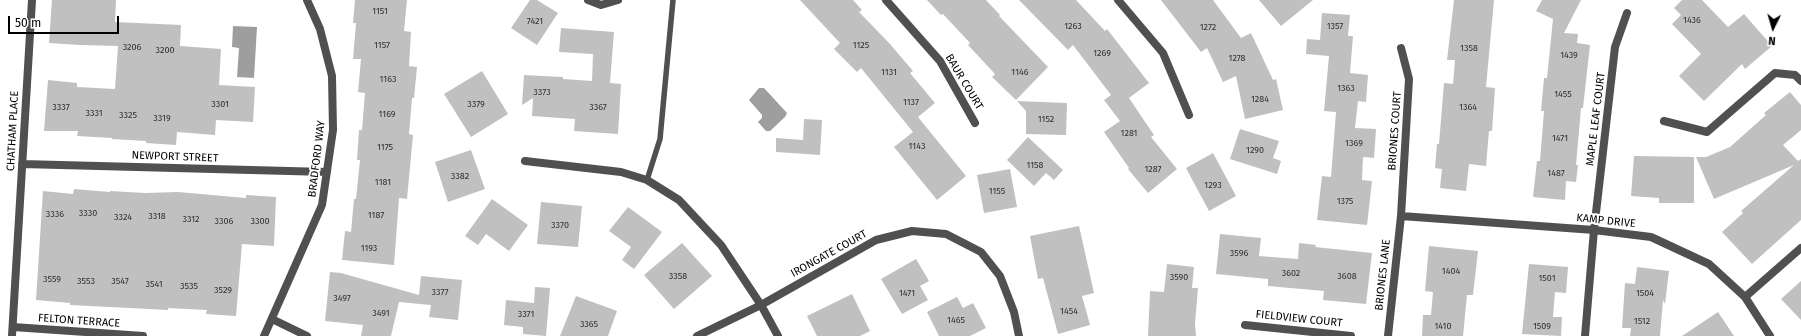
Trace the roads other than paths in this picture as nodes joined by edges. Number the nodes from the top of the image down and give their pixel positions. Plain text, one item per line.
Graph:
1 (32, 0) edge
2 (307, 0) edge
3 (588, 0) edge
4 (618, 0) edge
5 (673, 0) edge
6 (886, 0) edge
7 (1118, 0) edge
8 (1626, 13) dead end
9 (1401, 48) dead end
10 (1801, 81) edge
11 (1189, 115) dead end
12 (1664, 121) dead end
13 (975, 123) dead end
14 (525, 161) dead end
15 (22, 164) junction
16 (327, 172) junction
17 (647, 180) junction
18 (1401, 216) junction
19 (1594, 230) junction
20 (1801, 248) edge
21 (1745, 297) junction
22 (761, 305) junction
23 (272, 319) junction
24 (1245, 325) dead end
25 (13, 327) junction
26 (12, 336) edge
27 (143, 336) edge
28 (264, 336) edge
29 (307, 336) edge
30 (697, 336) edge
31 (778, 336) edge
32 (1019, 336) edge
33 (1350, 336) edge
34 (1388, 336) edge
35 (1585, 336) edge
36 (1770, 336) edge

1 - 15 street, CHATHAM PLACE
2 - 16 street, BRADFORD WAY
3 - 4 street
5 - 17 lane
6 - 13 street, BAUR COURT
7 - 11 street
8 - 19 street, MAPLE LEAF COURT
9 - 18 street, BRIONES COURT
10 - 12 street
14 - 17 street
15 - 16 street, NEWPORT STREET
15 - 25 street, CHATHAM PLACE
16 - 23 street, BRADFORD WAY
17 - 22 street
18 - 19 street, KAMP DRIVE
18 - 34 street, BRIONES LANE
19 - 21 street, KAMP DRIVE
19 - 35 street, MAPLE LEAF COURT
20 - 21 street
21 - 36 street, KAMP DRIVE
22 - 30 street, IRONGATE COURT
22 - 31 street
22 - 32 street, IRONGATE COURT
23 - 28 street, BRADFORD WAY
23 - 29 street
24 - 33 street, FIELDVIEW COURT
25 - 26 street, CHATHAM PLACE
25 - 27 street, FELTON TERRACE

